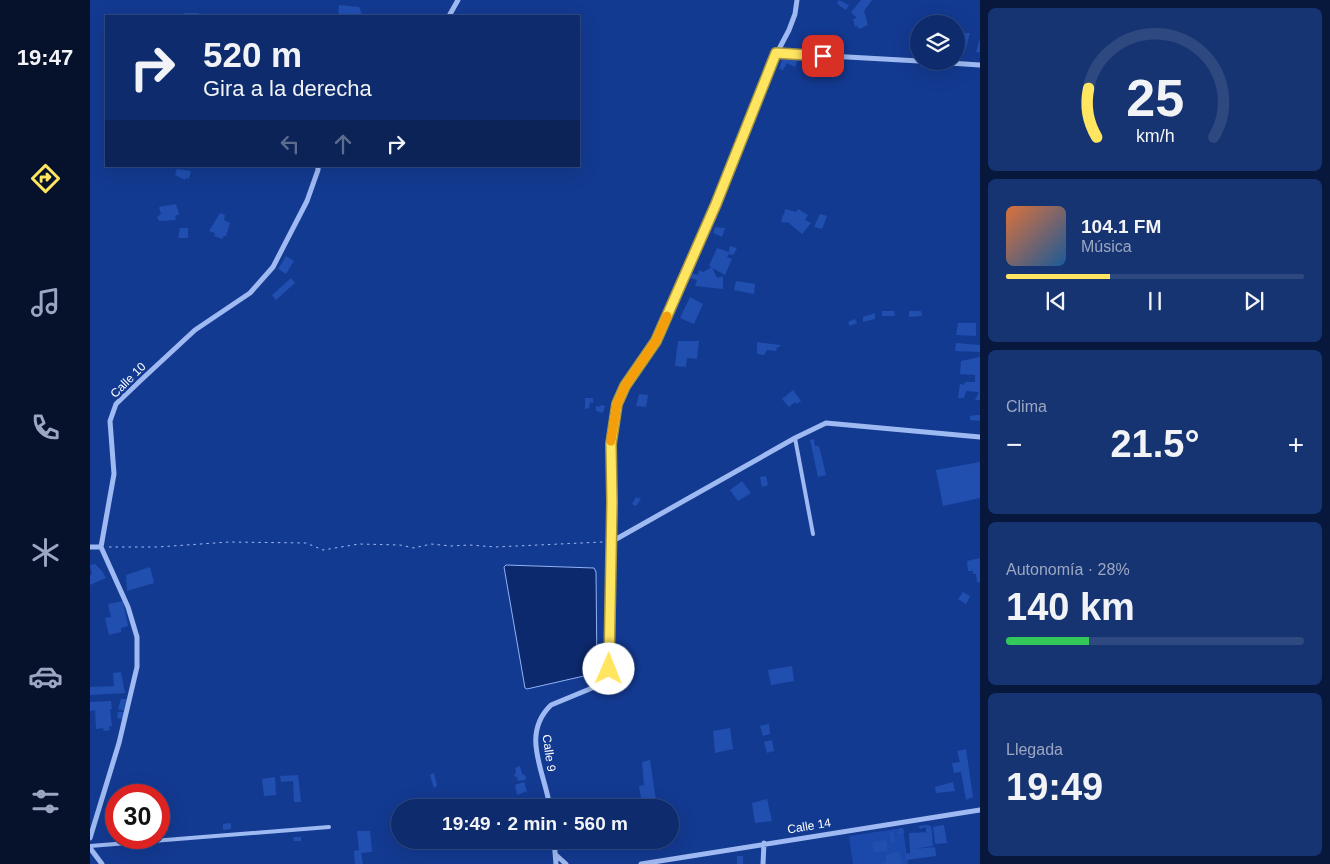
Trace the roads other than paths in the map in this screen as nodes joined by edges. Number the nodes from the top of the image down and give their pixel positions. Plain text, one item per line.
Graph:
1 (458, 0) edge
2 (797, 0) edge
3 (450, 15) edge
4 (776, 53) junction
5 (910, 60) edge
6 (965, 64) edge
7 (980, 65) edge
8 (318, 167) edge
9 (795, 438) junction
10 (980, 438) edge
11 (813, 534) dead end
12 (611, 542) junction
13 (90, 547) edge
14 (101, 547) junction
15 (548, 799) edge
16 (980, 810) edge
17 (328, 827) dead end
18 (90, 838) edge
19 (764, 843) junction
20 (90, 847) edge
21 (555, 849) edge
22 (556, 855) junction
23 (102, 864) edge
24 (556, 864) edge
25 (566, 864) edge
26 (640, 864) edge
27 (763, 864) edge

1 - 3 street
2 - 4 street, Calle 9
4 - 5 street
4 - 12 street, Calle 9
6 - 7 street
8 - 14 street, Calle 10
9 - 10 street
9 - 11 lane
9 - 12 street
12 - 15 street, Calle 9
13 - 14 street
14 - 18 street
16 - 19 street, Calle 14
17 - 20 lane
19 - 26 street, Calle 14
19 - 27 street
20 - 23 street
21 - 22 street
22 - 24 street
22 - 25 street

